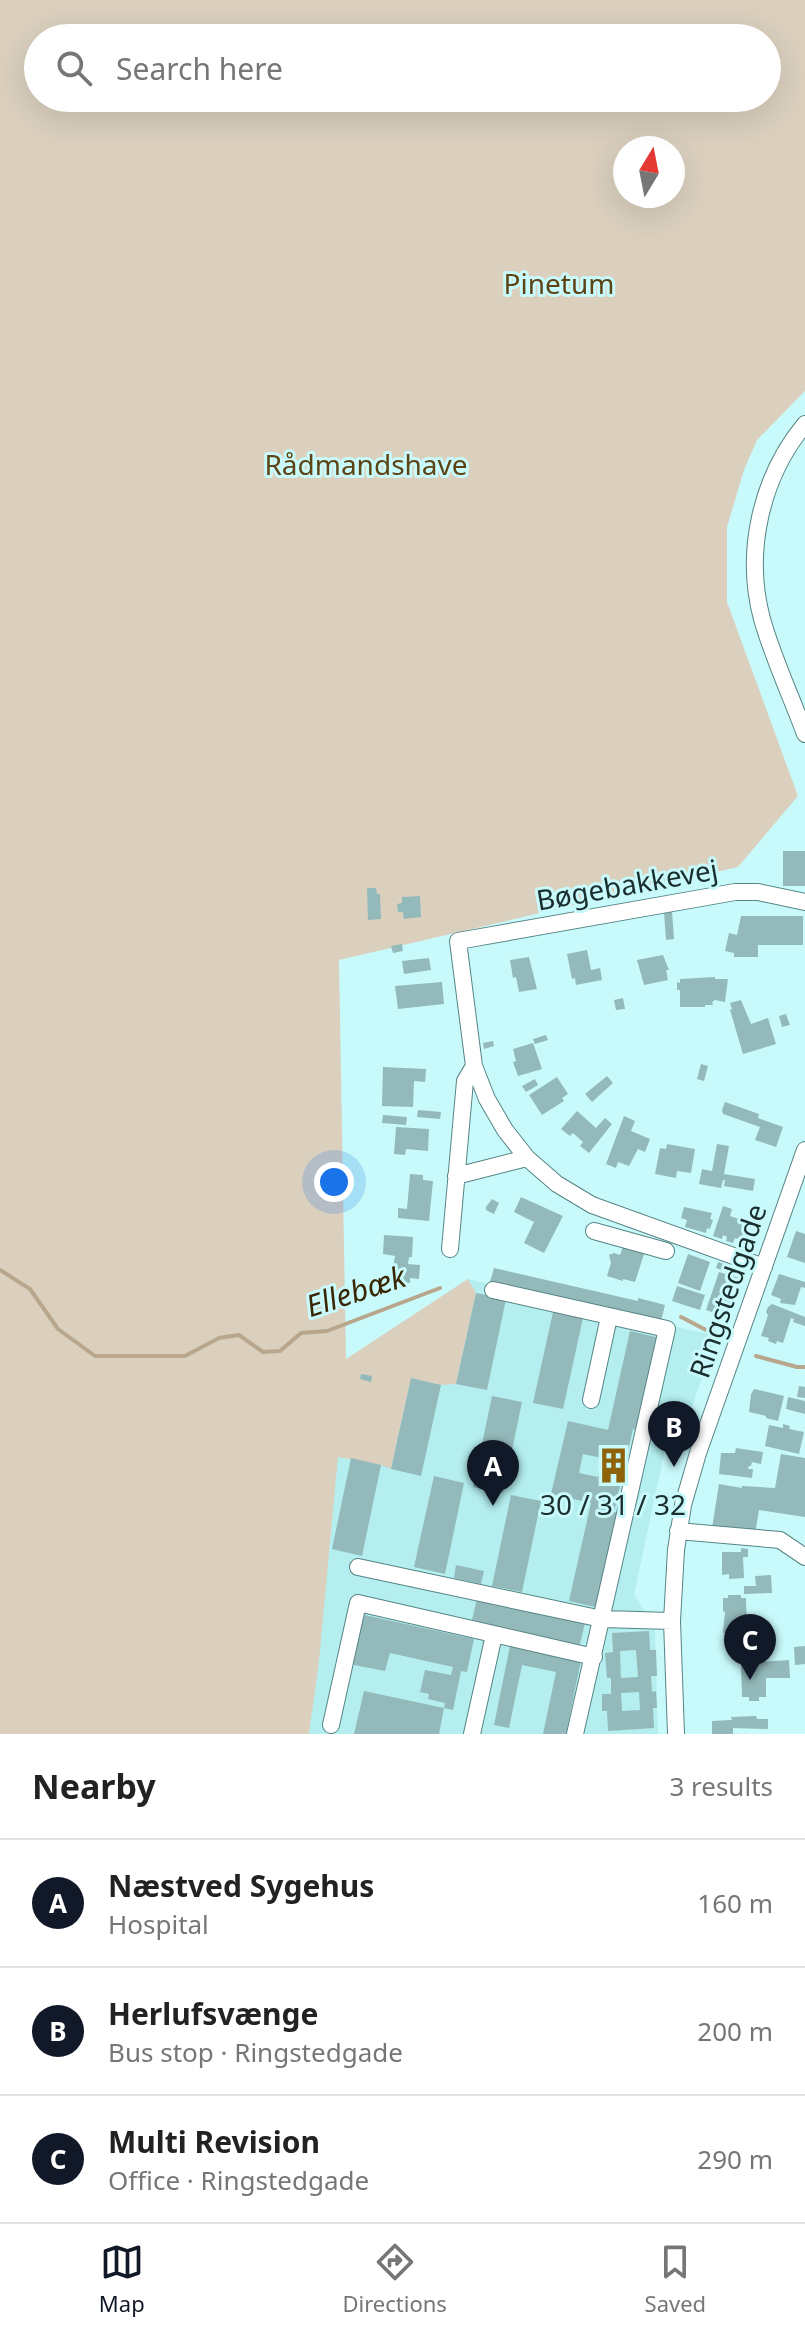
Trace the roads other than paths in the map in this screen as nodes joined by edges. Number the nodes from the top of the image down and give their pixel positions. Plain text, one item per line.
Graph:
1 (805, 424) edge
2 (805, 734) edge
3 (805, 902) edge
4 (474, 1066) junction
5 (805, 1150) edge
6 (527, 1158) junction
7 (456, 1176) junction
8 (594, 1231) dead end
9 (450, 1249) dead end
10 (666, 1251) dead end
11 (764, 1267) junction
12 (493, 1290) dead end
13 (609, 1317) junction
14 (591, 1400) dead end
15 (678, 1531) junction
16 (805, 1557) edge
17 (358, 1567) dead end
18 (602, 1619) junction
19 (672, 1621) junction
20 (494, 1635) junction
21 (594, 1657) junction
22 (331, 1725) dead end
23 (472, 1734) edge
24 (575, 1734) edge
25 (676, 1734) edge

1 - 2 street
3 - 4 street, Bøgebakkevej
4 - 6 street
4 - 7 street
5 - 11 street, Ringstedgade
6 - 7 street
6 - 11 street
7 - 9 street
8 - 10 street
11 - 15 street, Ringstedgade
12 - 13 street
13 - 14 street
13 - 18 street
15 - 16 street
15 - 19 street, Ringstedgade
17 - 18 street
18 - 19 street
18 - 21 street
19 - 25 street, Ringstedgade
20 - 21 street
20 - 22 street
20 - 23 street
21 - 24 street

